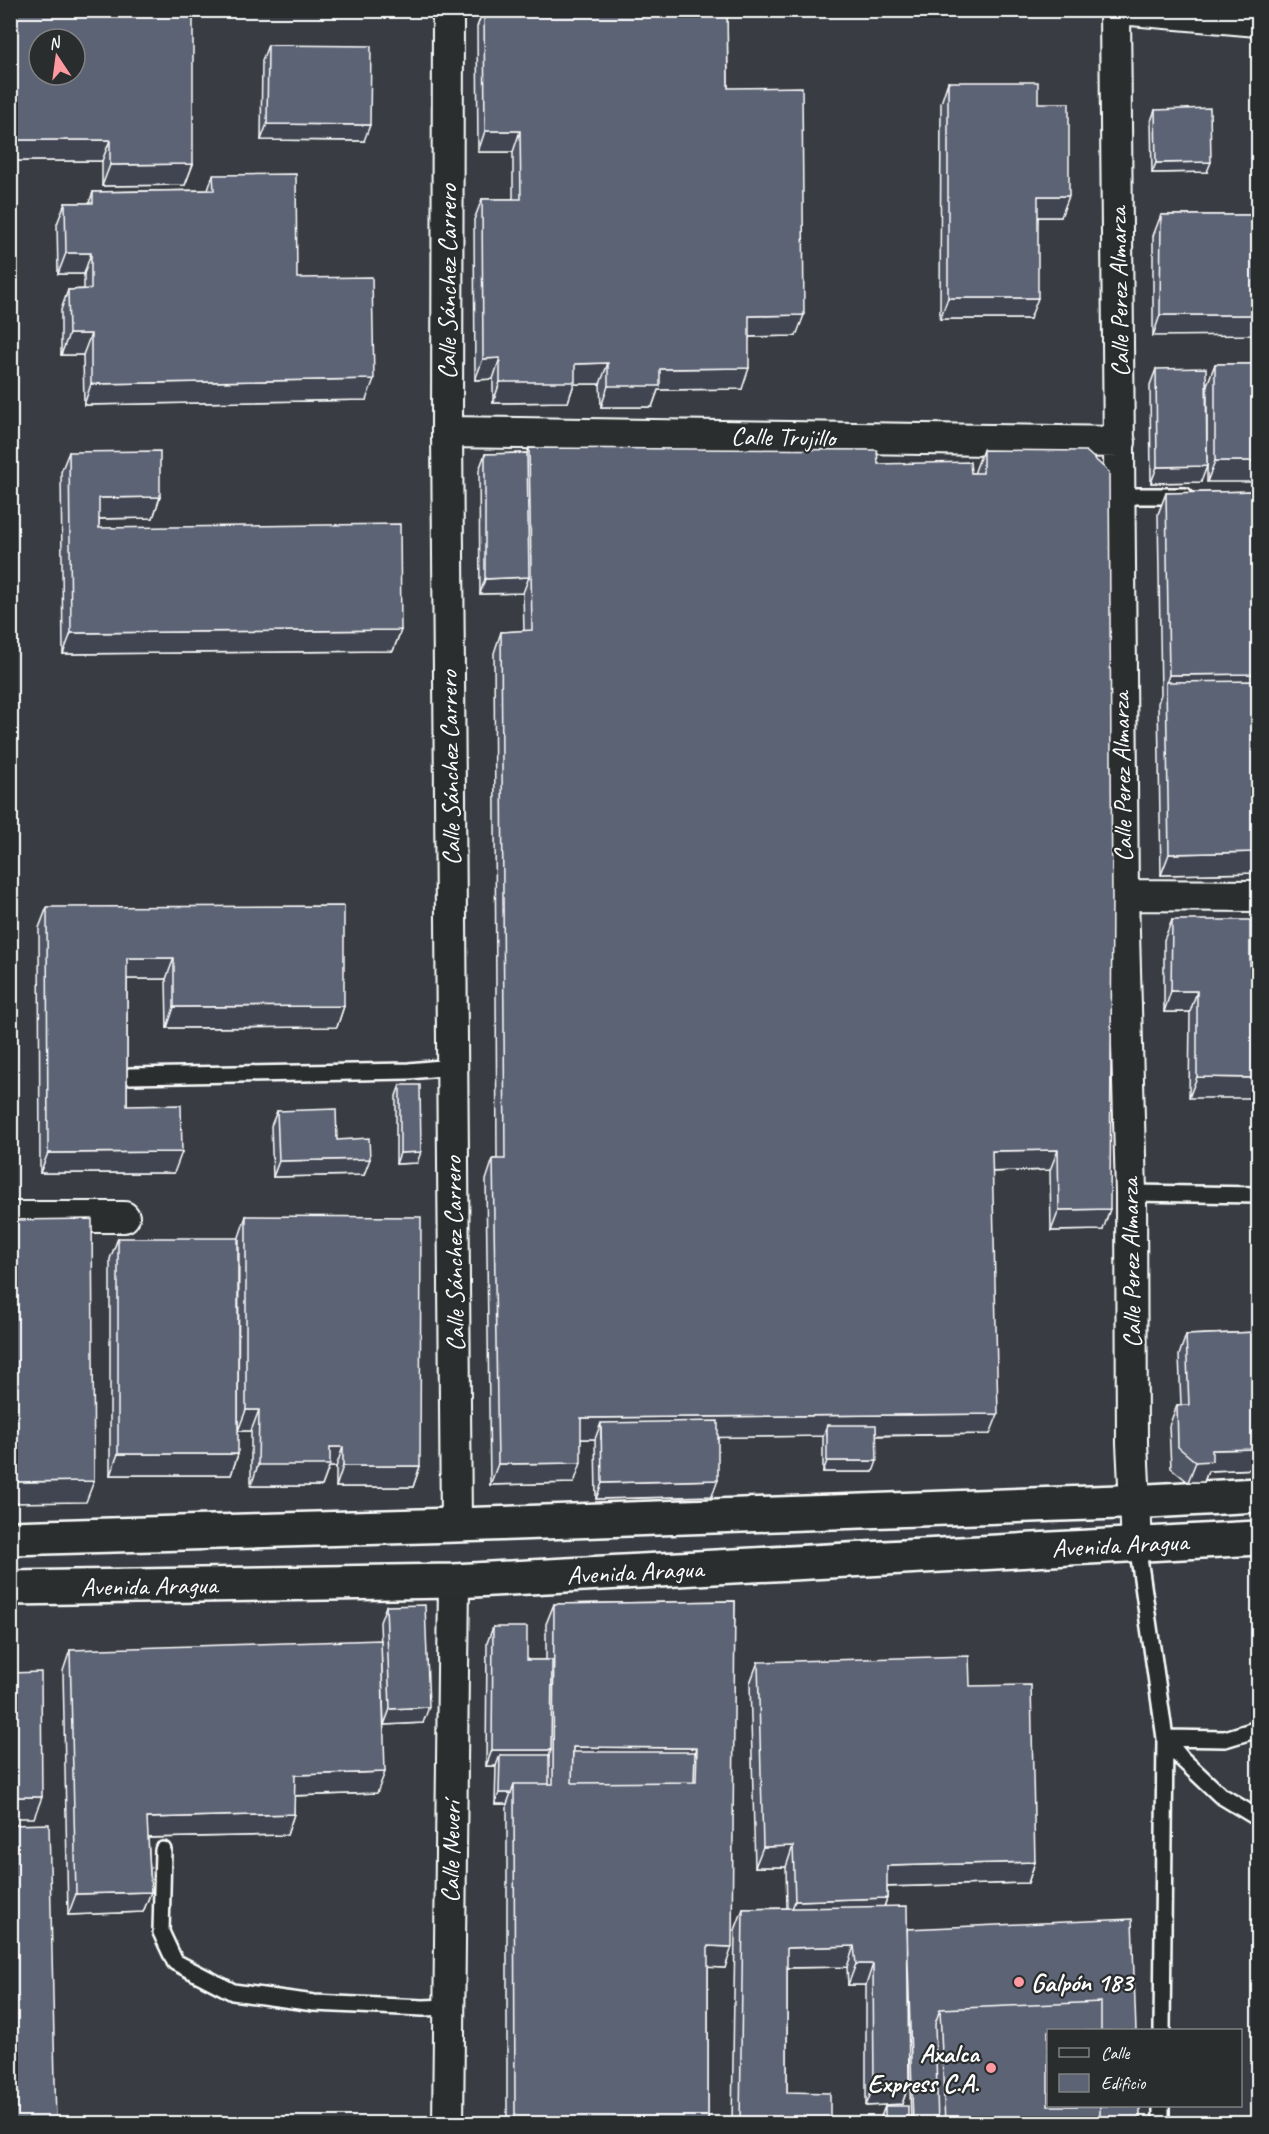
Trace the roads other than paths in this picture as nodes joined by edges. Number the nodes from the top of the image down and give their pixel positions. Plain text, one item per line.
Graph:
1 (448, 10) edge
2 (1115, 10) edge
3 (1131, 10) edge
4 (1258, 21) edge
5 (447, 432) junction
6 (1120, 442) junction
7 (1120, 496) junction
8 (1200, 496) edge
9 (1123, 894) junction
10 (1258, 896) edge
11 (452, 1067) junction
12 (130, 1076) edge
13 (1131, 1193) junction
14 (1258, 1196) edge
15 (10, 1217) edge
16 (124, 1217) dead end
17 (1258, 1495) edge
18 (1134, 1502) junction
19 (456, 1525) junction
20 (10, 1538) edge
21 (1258, 1538) edge
22 (1137, 1544) junction
23 (454, 1581) junction
24 (10, 1588) edge
25 (1258, 1729) edge
26 (1165, 1738) junction
27 (1258, 1818) edge
28 (163, 1850) dead end
29 (449, 2007) junction
30 (1162, 2029) edge
31 (1161, 2107) edge
32 (448, 2124) edge
33 (1161, 2124) edge

1 - 5 street, Calle Sánchez Carrero
2 - 6 street, Calle Perez Almarza
3 - 4 street
5 - 6 street, Calle Trujillo
5 - 11 street, Calle Sánchez Carrero
6 - 7 street, Calle Perez Almarza
7 - 8 lane
7 - 9 street, Calle Perez Almarza
9 - 10 street
9 - 13 street, Calle Perez Almarza
11 - 12 lane
11 - 19 street, Calle Sánchez Carrero
13 - 14 lane
13 - 18 street, Calle Perez Almarza
15 - 16 street
17 - 18 street, Avenida Aragua
18 - 19 street, Avenida Aragua
18 - 22 street, Calle Perez Almarza
19 - 20 street, Avenida Aragua
21 - 22 street, Avenida Aragua
22 - 23 street, Avenida Aragua
22 - 26 lane
23 - 24 street, Avenida Aragua
23 - 29 street, Calle Neverí
25 - 26 lane
26 - 27 lane
26 - 30 lane
28 - 29 lane
29 - 32 street, Calle Neverí
31 - 33 lane

